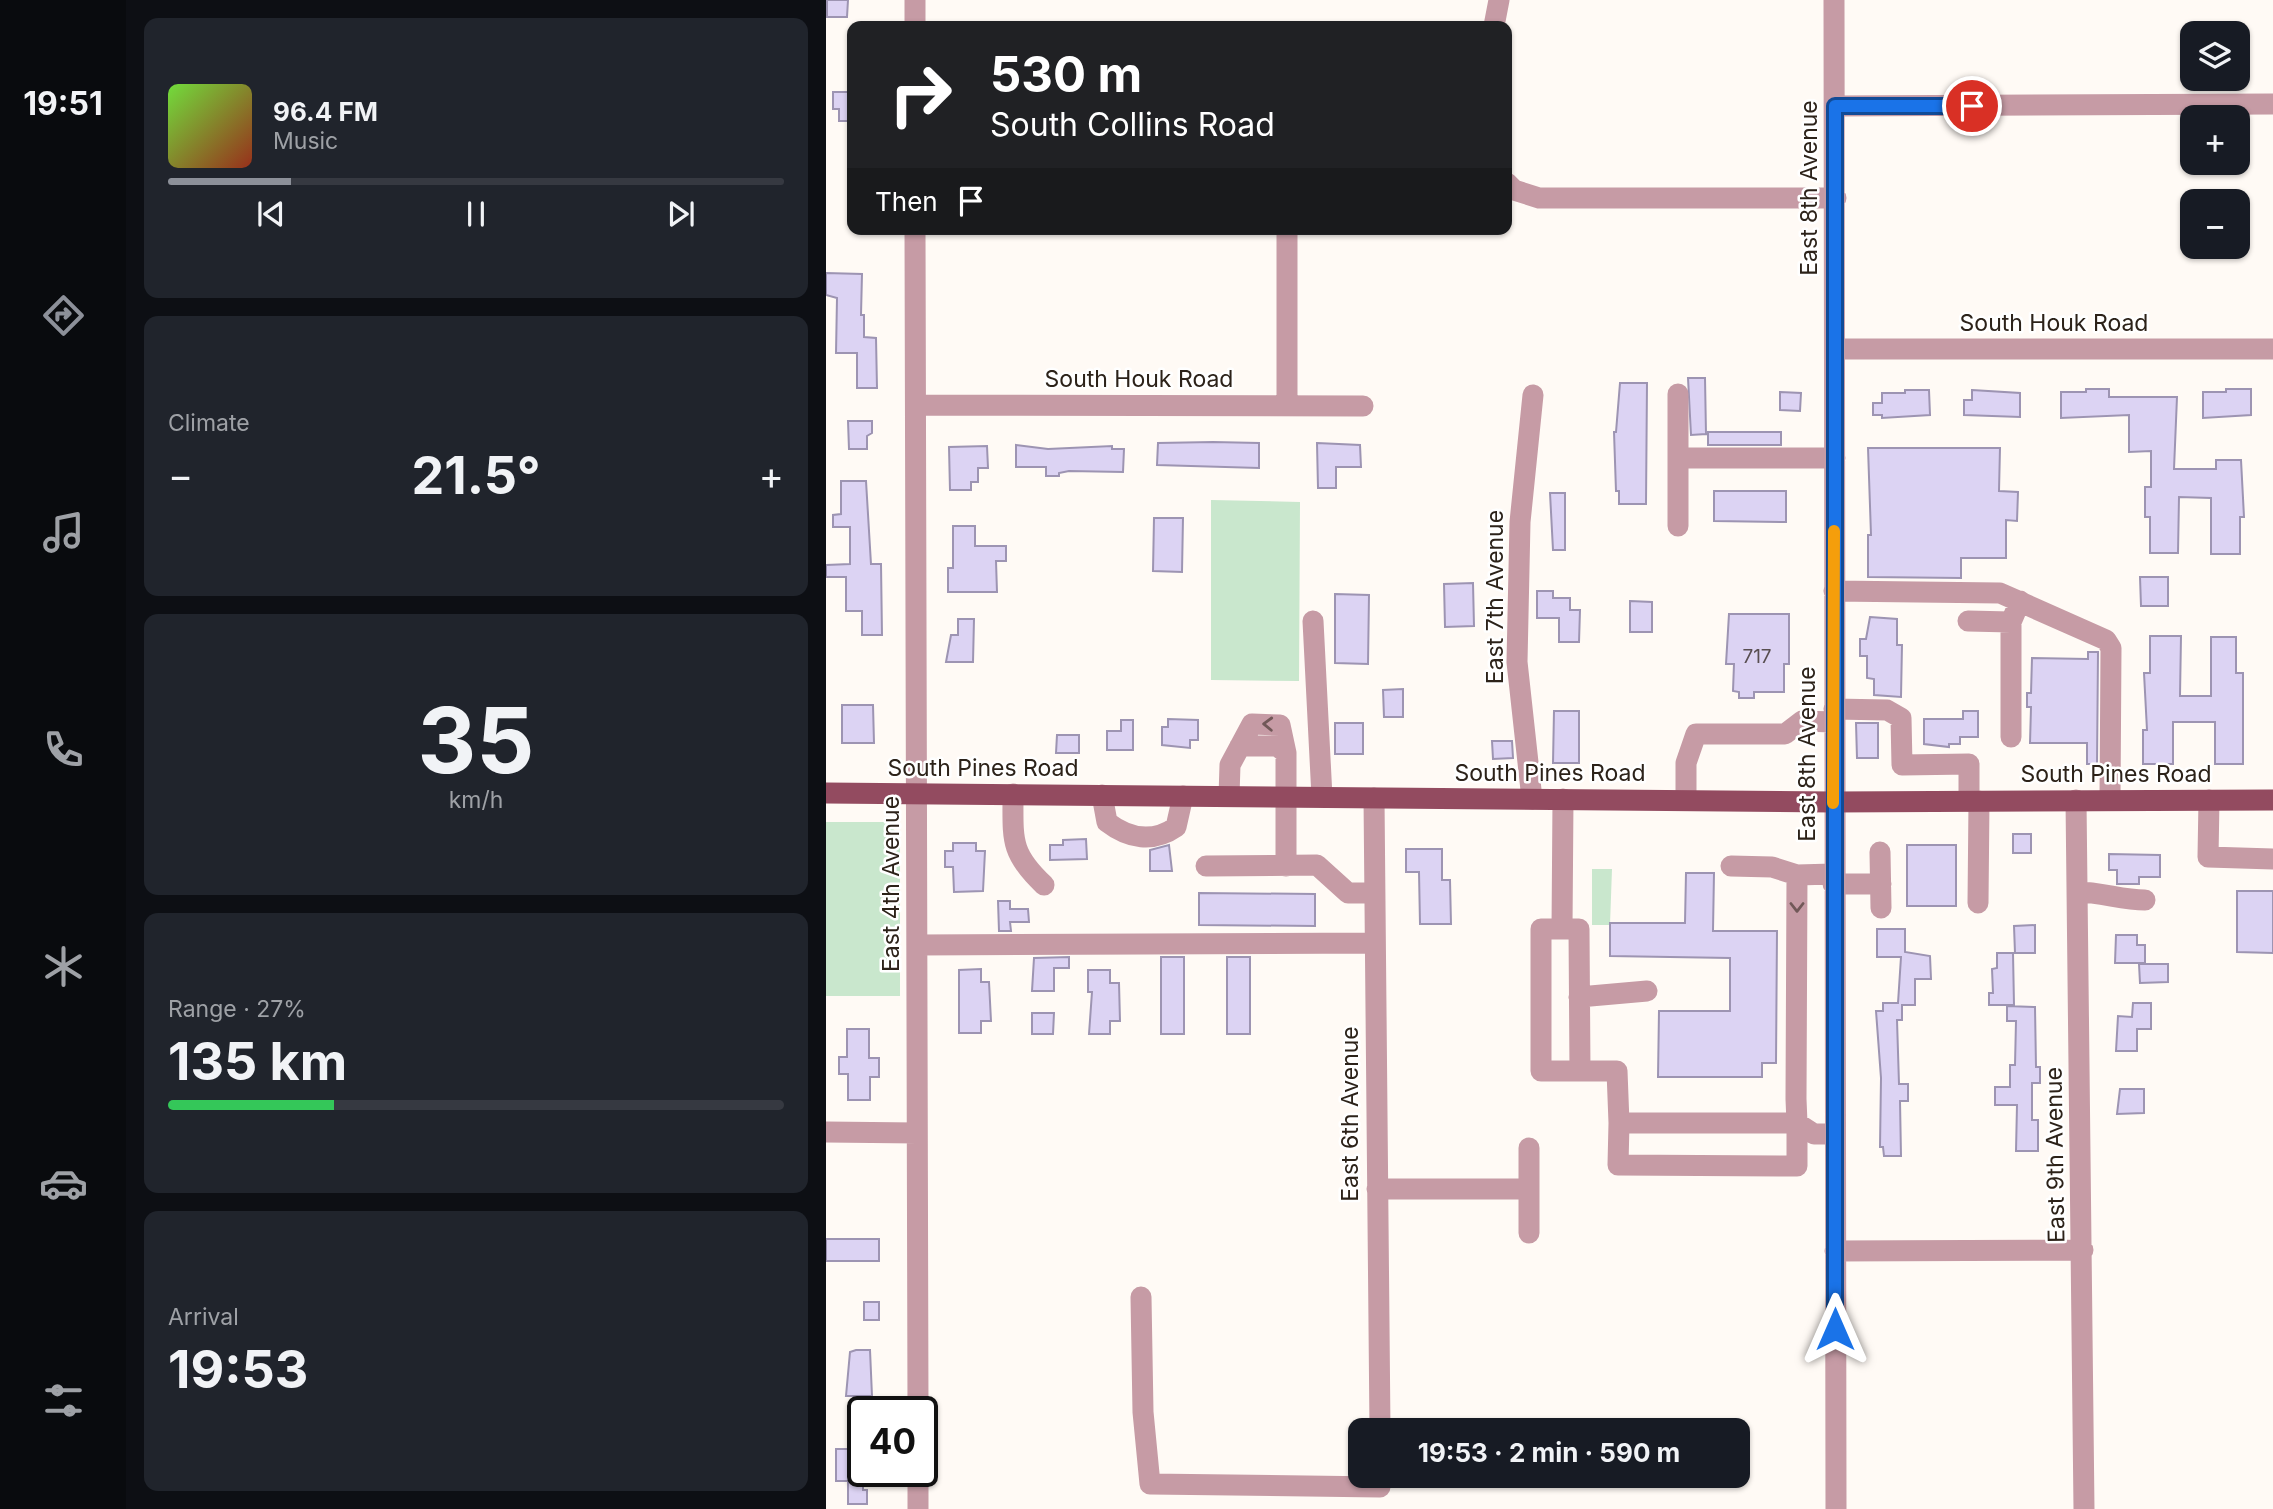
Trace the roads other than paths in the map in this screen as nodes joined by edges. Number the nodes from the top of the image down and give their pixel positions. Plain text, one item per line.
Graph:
1 (915, 0) edge
2 (1499, 0) edge
3 (1834, 0) edge
4 (915, 21) edge
5 (1495, 21) edge
6 (2273, 104) edge
7 (1835, 106) junction
8 (1512, 188) edge
9 (1836, 198) junction
10 (915, 235) edge
11 (1287, 235) edge
12 (1835, 349) junction
13 (2273, 349) edge
14 (1678, 394) dead end
15 (1533, 395) dead end
16 (916, 405) junction
17 (1287, 406) junction
18 (1363, 406) dead end
19 (1678, 458) junction
20 (1835, 458) junction
21 (1678, 526) dead end
22 (1834, 591) junction
23 (2020, 601) junction
24 (1313, 621) dead end
25 (1968, 621) dead end
26 (2011, 622) junction
27 (1833, 715) junction
28 (2011, 737) dead end
29 (826, 793) edge
30 (918, 793) junction
31 (1013, 794) junction
32 (1102, 795) junction
33 (1183, 796) junction
34 (1229, 796) junction
35 (1286, 797) junction
36 (1322, 797) junction
37 (1374, 798) junction
38 (1532, 799) junction
39 (1563, 799) junction
40 (1686, 800) junction
41 (2076, 800) junction
42 (2110, 800) junction
43 (2209, 800) junction
44 (2273, 800) edge
45 (1974, 801) junction
46 (1833, 802) junction
47 (1880, 852) dead end
48 (2273, 859) edge
49 (1206, 866) dead end
50 (1286, 866) junction
51 (1731, 866) dead end
52 (1797, 876) junction
53 (1833, 879) junction
54 (1881, 884) junction
55 (1044, 886) dead end
56 (2077, 892) junction
57 (1375, 893) junction
58 (2145, 900) dead end
59 (1978, 903) dead end
60 (1881, 908) dead end
61 (1562, 929) junction
62 (1375, 943) junction
63 (918, 945) junction
64 (1647, 991) dead end
65 (1579, 997) junction
66 (1580, 1071) junction
67 (1619, 1123) junction
68 (1797, 1123) junction
69 (826, 1132) edge
70 (917, 1133) junction
71 (1835, 1134) junction
72 (1529, 1148) dead end
73 (1377, 1189) junction
74 (1529, 1189) junction
75 (1529, 1233) dead end
76 (2083, 1250) junction
77 (1835, 1251) junction
78 (1141, 1297) dead end
79 (918, 1396) edge
80 (1380, 1418) edge
81 (918, 1487) edge
82 (1380, 1491) edge
83 (918, 1509) edge
84 (1836, 1509) edge
85 (2084, 1509) edge

1 - 4 street
2 - 5 street
3 - 7 street, East 8th Avenue
6 - 7 street
7 - 9 street, East 8th Avenue
8 - 9 street
9 - 12 street, East 8th Avenue
10 - 16 street, East 4th Avenue
11 - 17 street
12 - 13 street, South Houk Road
12 - 20 street, East 8th Avenue
14 - 19 street
15 - 38 street, East 7th Avenue
16 - 17 street, South Houk Road
16 - 30 street, East 4th Avenue
17 - 18 street, South Houk Road
19 - 20 street
19 - 21 street
20 - 22 street, East 8th Avenue
22 - 23 street
22 - 27 street, East 8th Avenue
23 - 26 street
23 - 42 street
24 - 36 street
25 - 26 street
26 - 28 street
27 - 40 street
27 - 45 street
27 - 46 street, East 8th Avenue
29 - 30 main road, South Pines Road
30 - 31 main road, South Pines Road
30 - 63 street, East 4th Avenue
31 - 32 main road, South Pines Road
31 - 55 street
32 - 33 main road, South Pines Road
32 - 33 street
33 - 34 main road, South Pines Road
34 - 35 main road, South Pines Road
34 - 35 street
35 - 36 main road, South Pines Road
35 - 50 street
36 - 37 main road, South Pines Road
37 - 38 main road, South Pines Road
37 - 57 street, East 6th Avenue
38 - 39 main road, South Pines Road
39 - 40 main road, South Pines Road
39 - 61 street
40 - 46 main road, South Pines Road
41 - 42 main road, South Pines Road
41 - 45 main road, South Pines Road
41 - 56 street, East 9th Avenue
42 - 43 main road, South Pines Road
43 - 44 main road, South Pines Road
43 - 48 street
45 - 46 main road, South Pines Road
45 - 59 street
46 - 53 street, East 8th Avenue
47 - 54 street
49 - 50 street
50 - 57 street
51 - 52 street
52 - 53 street
52 -> 68 street
53 - 54 street
53 - 71 street, East 8th Avenue
54 - 60 street
56 - 58 street
56 - 76 street, East 9th Avenue
57 - 62 street, East 6th Avenue
61 - 65 street
61 - 66 street
62 - 63 street
62 - 73 street, East 6th Avenue
63 - 70 street, East 4th Avenue
64 - 65 street
65 - 66 street
66 - 67 street
67 - 68 street
67 - 68 street
68 - 71 street
69 - 70 street
70 - 79 street, East 4th Avenue
71 - 77 street, East 8th Avenue
72 - 74 street
73 - 74 street
73 - 80 street, East 6th Avenue
74 - 75 street
76 - 77 street
76 - 85 street, East 9th Avenue
77 - 84 street, East 8th Avenue
78 - 82 street
81 - 83 street

